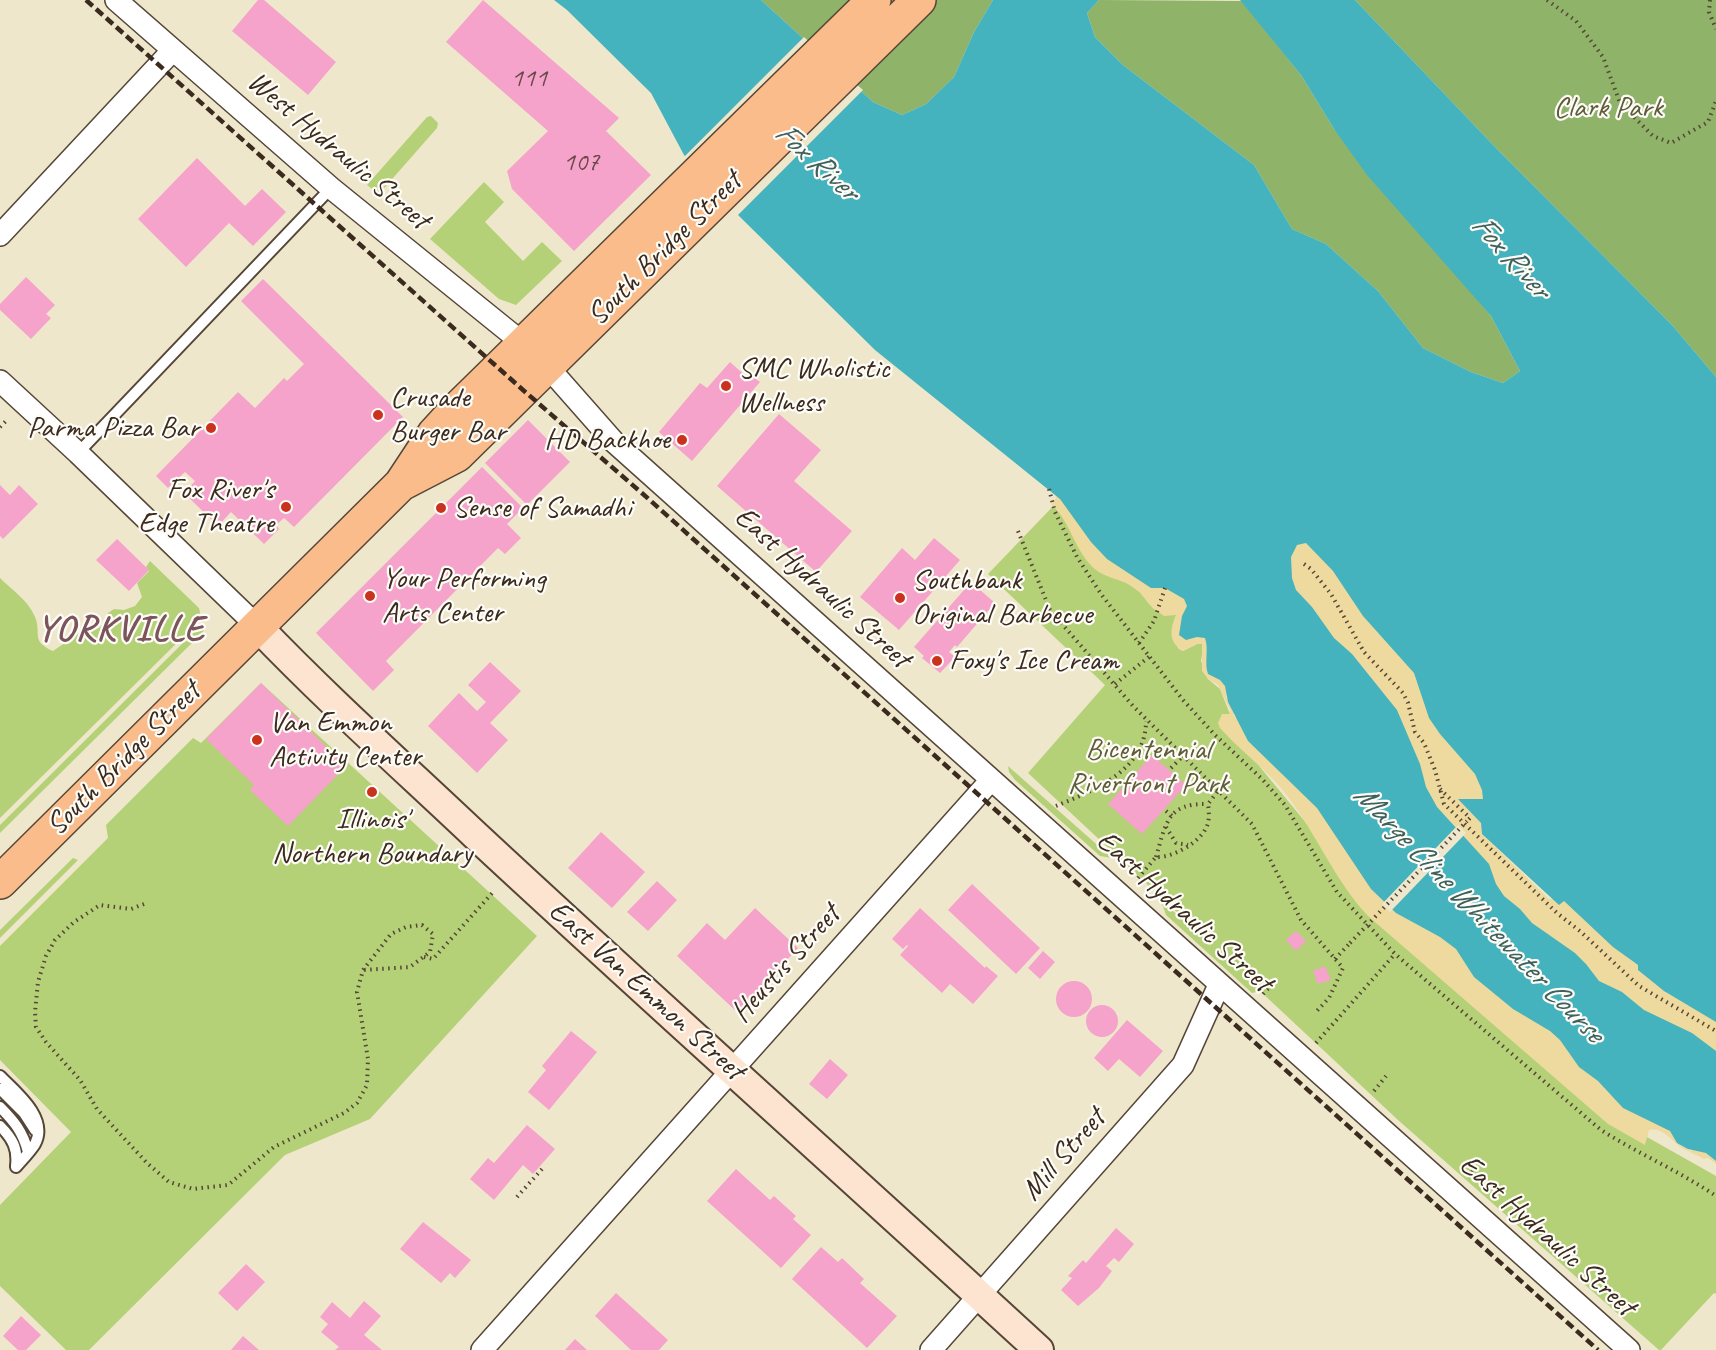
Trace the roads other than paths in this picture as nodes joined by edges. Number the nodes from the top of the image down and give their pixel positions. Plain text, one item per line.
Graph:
1 (116, 0) edge
2 (874, 0) edge
3 (919, 0) edge
4 (173, 50) junction
5 (331, 188) junction
6 (688, 204) junction
7 (0, 235) edge
8 (536, 355) junction
9 (0, 381) edge
10 (78, 453) junction
11 (258, 627) junction
12 (991, 780) junction
13 (0, 882) edge
14 (1219, 985) junction
15 (732, 1069) junction
16 (0, 1076) edge
17 (0, 1089) edge
18 (0, 1107) edge
19 (0, 1126) edge
20 (37, 1133) junction
21 (28, 1152) junction
22 (980, 1296) junction
23 (482, 1350) edge
24 (931, 1350) edge
25 (1039, 1350) edge
26 (1629, 1350) edge

1 - 4 street, West Hydraulic Street
2 - 6 highway, South Bridge Street
3 - 6 highway, South Bridge Street
4 - 5 street, West Hydraulic Street
4 - 7 street
5 - 8 street, West Hydraulic Street
5 - 10 lane
6 - 8 highway, South Bridge Street
8 - 11 highway, South Bridge Street
8 - 12 street, East Hydraulic Street
9 - 10 street
10 - 11 street
11 - 13 highway, South Bridge Street
11 - 15 street, East Van Emmon Street
12 - 14 street, East Hydraulic Street
12 - 15 street, Heustis Street
14 - 22 street, Mill Street
14 - 26 street, East Hydraulic Street
15 - 22 street, East Van Emmon Street
15 - 23 street, Heustis Street
16 - 20 lane
17 - 20 lane
18 - 21 lane
19 - 21 lane
20 - 21 lane
22 - 24 street, Mill Street
22 - 25 street, East Van Emmon Street

